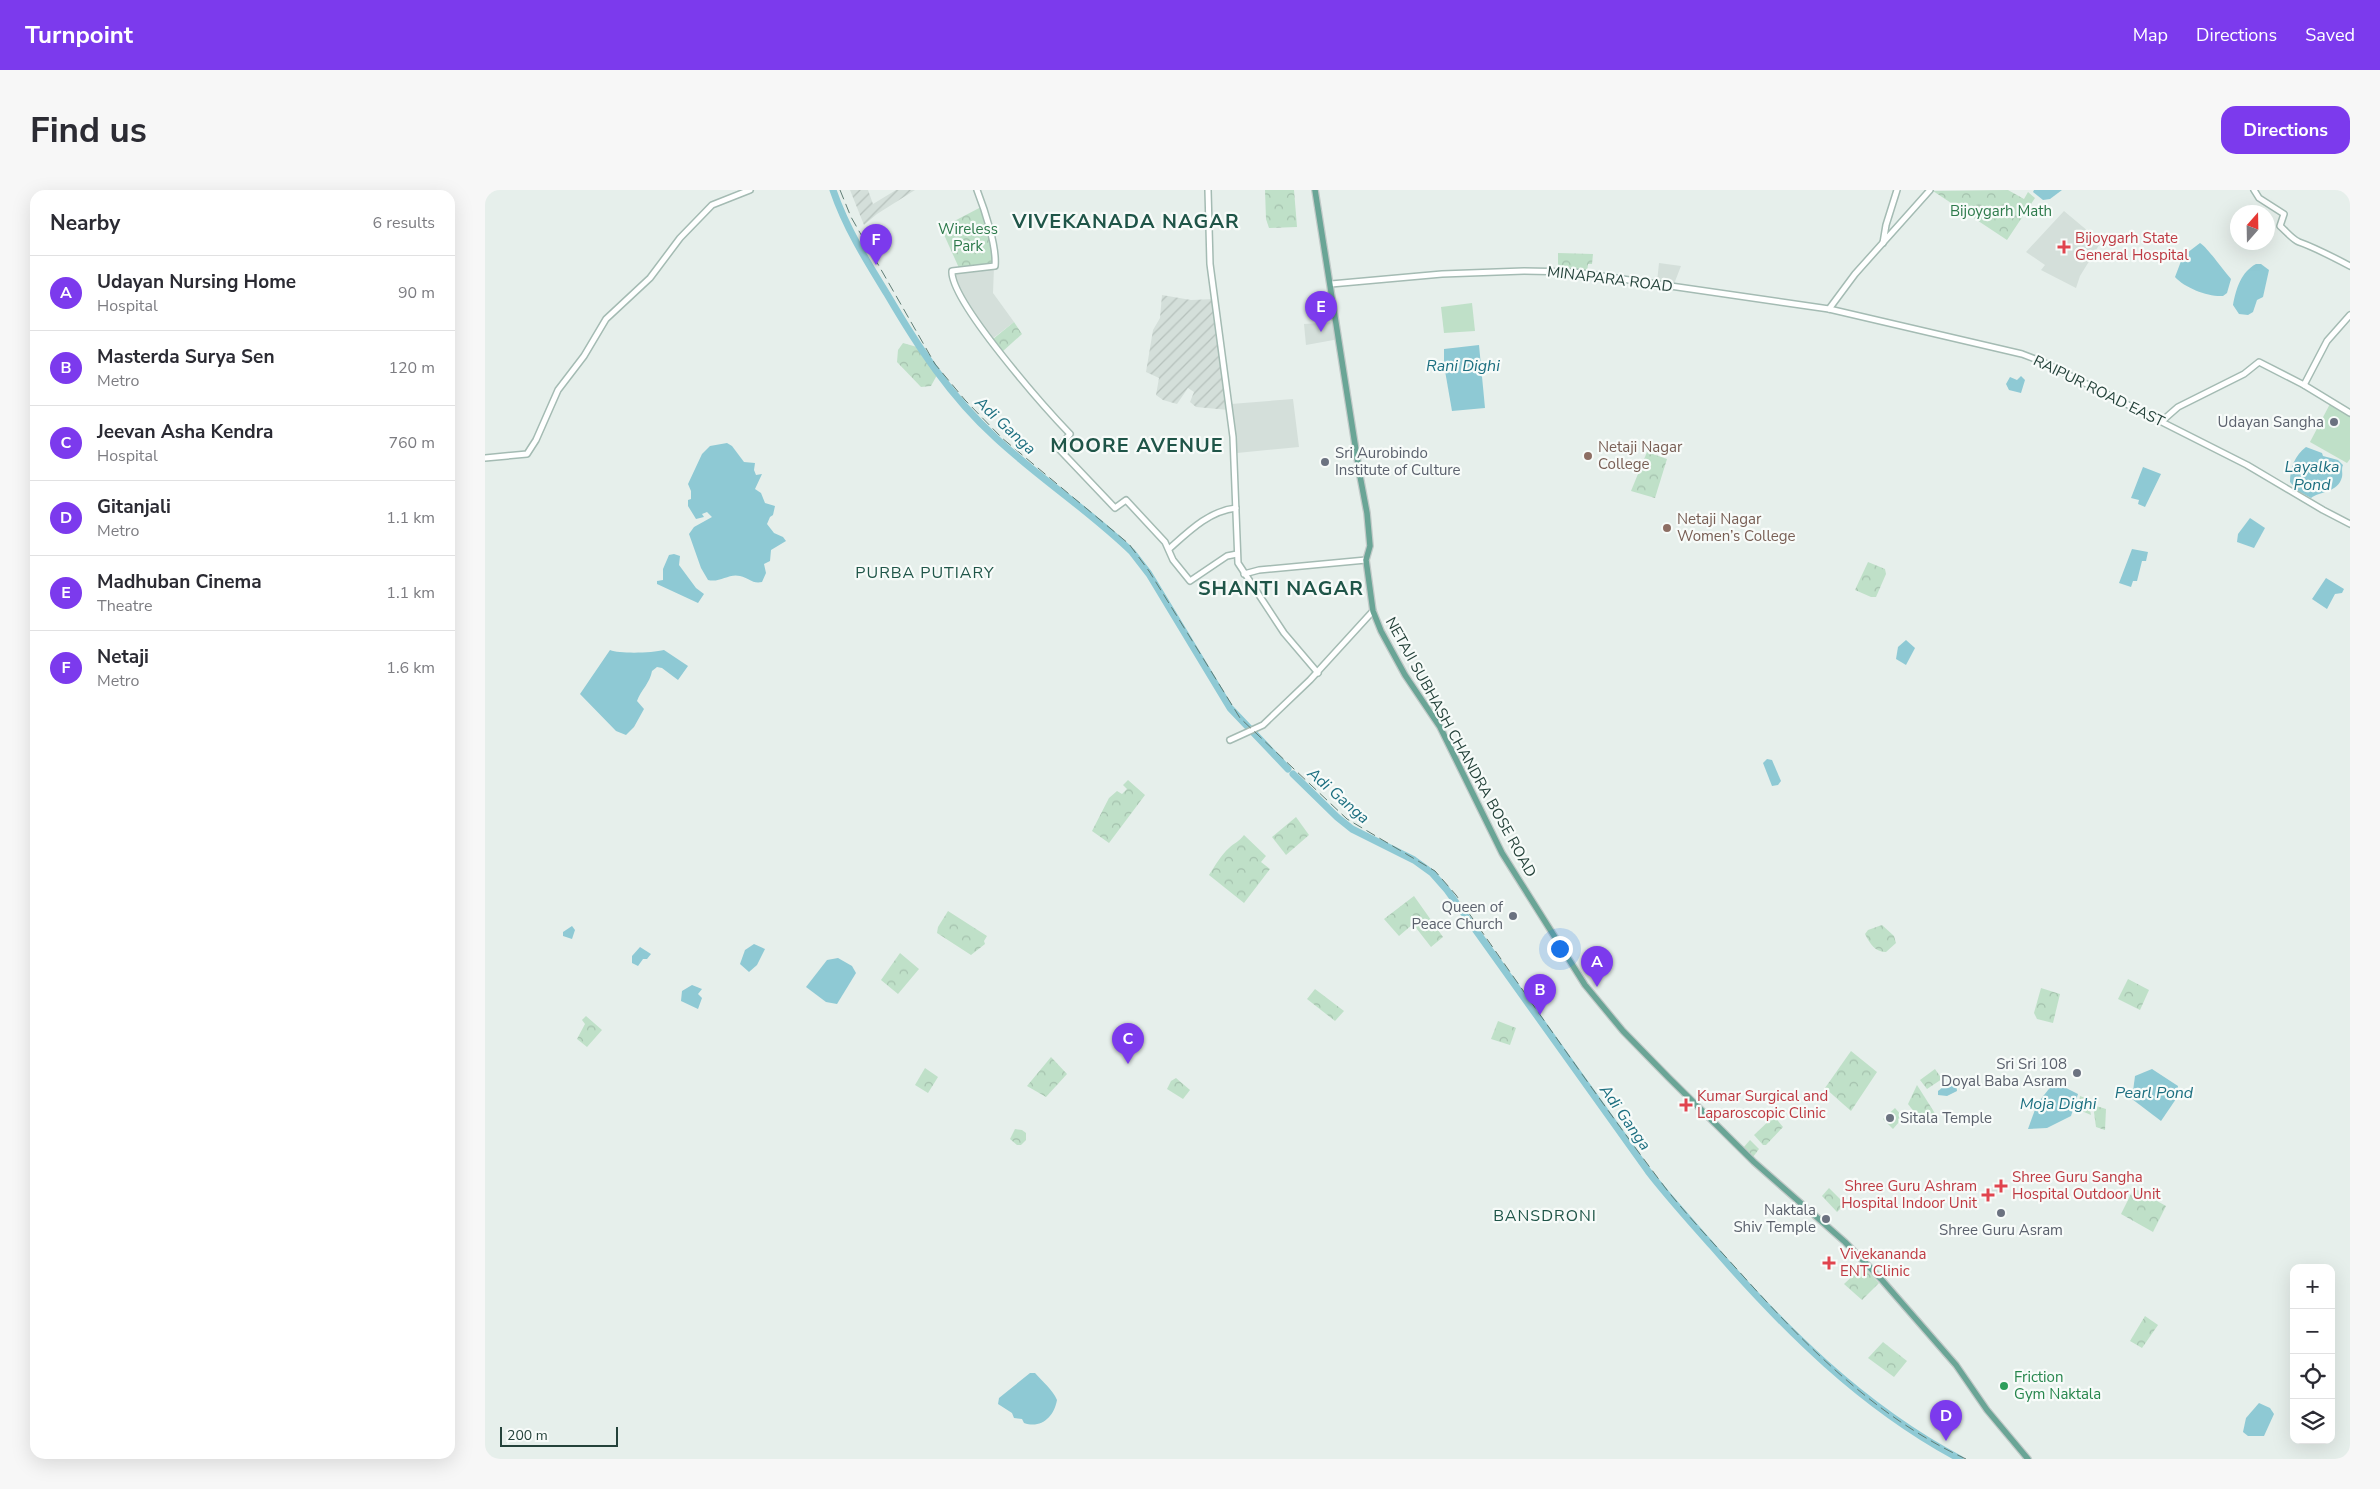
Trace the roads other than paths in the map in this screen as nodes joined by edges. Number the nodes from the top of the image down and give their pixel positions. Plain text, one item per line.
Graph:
1 (751, 190) edge
2 (977, 190) edge
3 (1208, 190) edge
4 (1315, 190) edge
5 (1897, 190) edge
6 (1930, 190) edge
7 (2254, 190) edge
8 (1883, 244) junction
9 (2350, 266) edge
10 (1331, 287) junction
11 (1829, 309) junction
12 (2350, 315) edge
13 (2304, 385) junction
14 (2350, 413) edge
15 (2162, 421) junction
16 (485, 458) edge
17 (1236, 508) junction
18 (2350, 524) edge
19 (1169, 549) junction
20 (1237, 554) junction
21 (1366, 560) junction
22 (1244, 574) junction
23 (1373, 611) junction
24 (1317, 673) junction
25 (1230, 740) dead end
26 (2028, 1459) edge

1 - 16 street
2 - 19 street
3 - 17 street
4 - 10 main road, NETAJI SUBHASH CHANDRA BOSE ROAD
5 - 8 street
6 - 8 street
7 - 9 street
8 - 11 street
10 - 11 street, MINAPARA ROAD
10 - 21 main road, NETAJI SUBHASH CHANDRA BOSE ROAD
11 - 15 street, RAIPUR ROAD EAST
12 - 13 street
13 - 14 street
13 - 15 street
15 - 18 street, RAIPUR ROAD EAST
17 - 19 street
17 - 20 street
19 - 20 street
20 - 22 street
21 - 22 street
21 - 23 main road, NETAJI SUBHASH CHANDRA BOSE ROAD
22 - 24 street
23 - 24 street
23 - 26 main road, NETAJI SUBHASH CHANDRA BOSE ROAD
24 - 25 street

